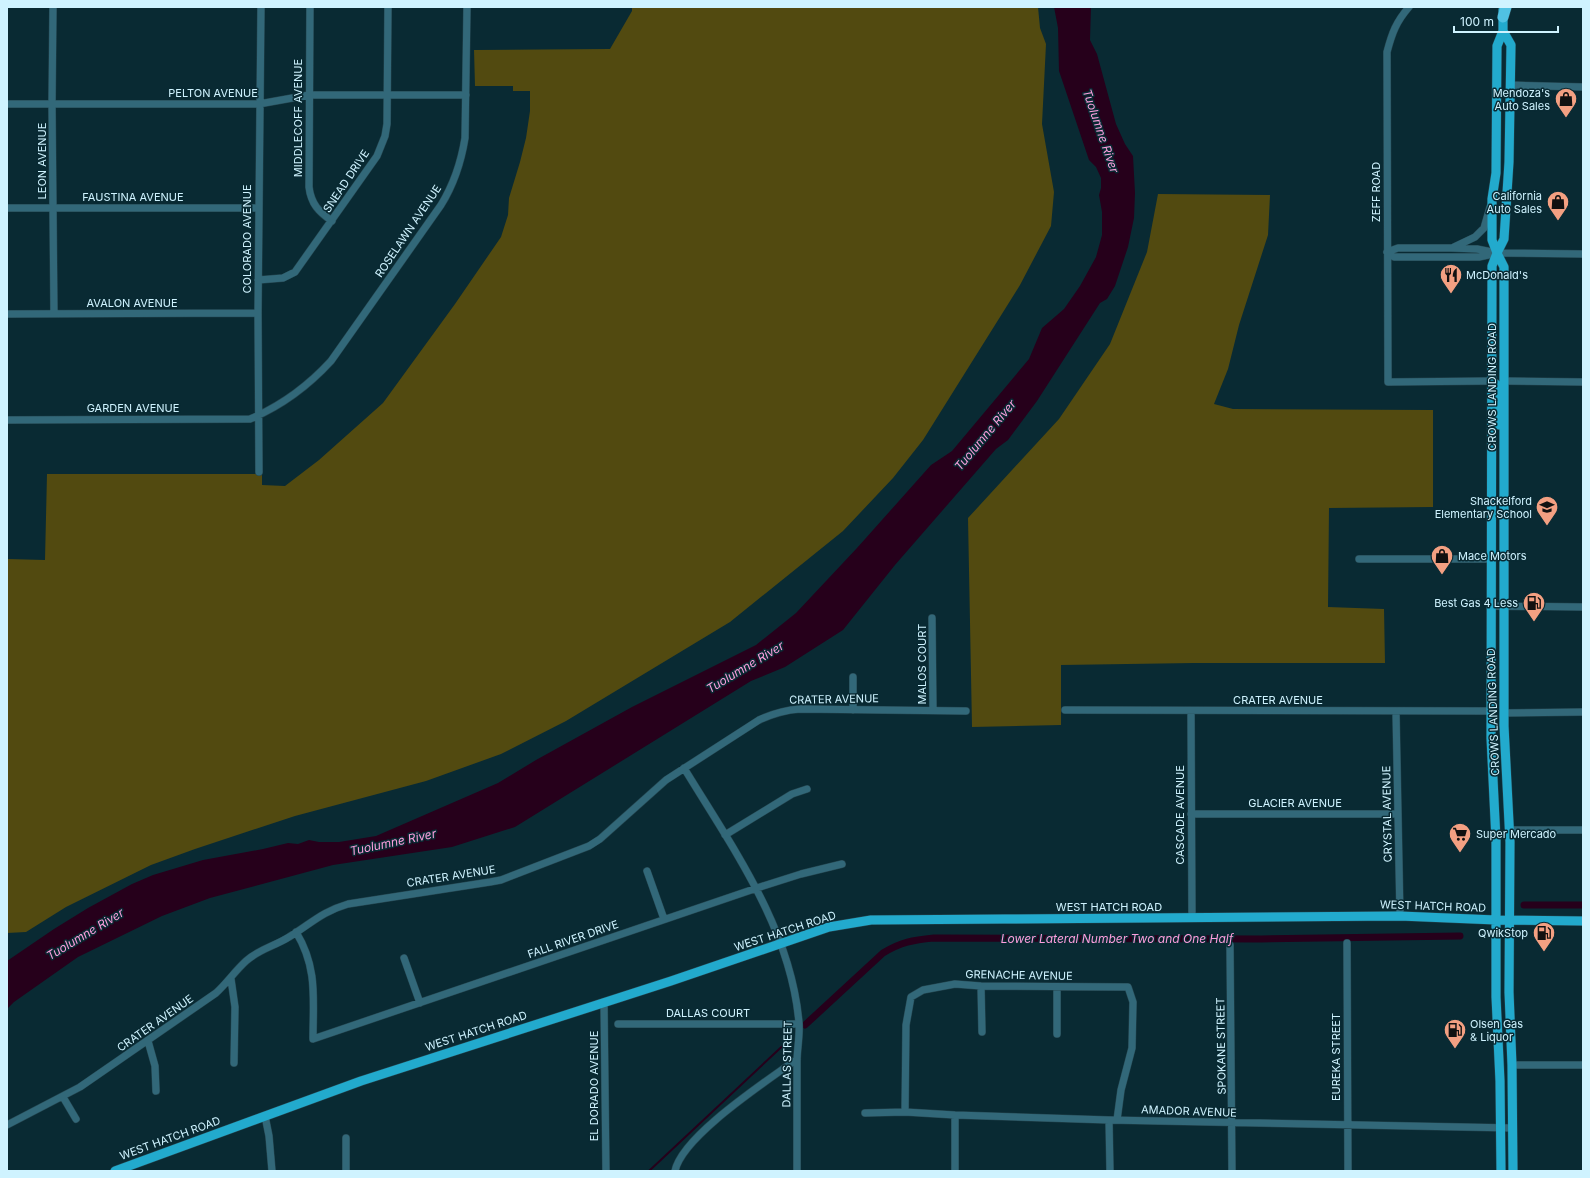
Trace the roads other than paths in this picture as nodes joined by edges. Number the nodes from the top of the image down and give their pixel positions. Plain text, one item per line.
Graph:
1 (53, 7) edge
2 (261, 7) edge
3 (310, 7) edge
4 (388, 7) edge
5 (467, 7) edge
6 (1409, 7) edge
7 (1504, 10) edge
8 (1503, 31) junction
9 (1510, 85) junction
10 (1583, 87) edge
11 (309, 95) junction
12 (388, 95) junction
13 (466, 95) junction
14 (7, 104) edge
15 (52, 104) junction
16 (259, 104) junction
17 (1492, 199) junction
18 (7, 208) edge
19 (53, 208) junction
20 (259, 208) junction
21 (332, 221) junction
22 (1451, 248) junction
23 (1387, 252) junction
24 (1497, 253) junction
25 (1583, 254) edge
26 (258, 280) junction
27 (258, 313) junction
28 (7, 314) edge
29 (54, 314) junction
30 (1491, 381) junction
31 (1504, 381) junction
32 (1583, 382) edge
33 (258, 415) junction
34 (7, 420) edge
35 (1504, 446) junction
36 (259, 472) dead end
37 (1359, 559) dead end
38 (1491, 559) junction
39 (1491, 606) junction
40 (1504, 606) junction
41 (1583, 607) edge
42 (932, 618) dead end
43 (1491, 652) junction
44 (853, 677) dead end
45 (853, 710) junction
46 (933, 710) junction
47 (1064, 710) dead end
48 (966, 711) dead end
49 (1190, 711) junction
50 (1491, 711) junction
51 (1396, 712) junction
52 (1583, 712) edge
53 (1504, 713) junction
54 (1506, 766) junction
55 (684, 768) junction
56 (807, 789) dead end
57 (1191, 814) junction
58 (1398, 814) junction
59 (1510, 830) junction
60 (1583, 830) edge
61 (725, 835) junction
62 (842, 864) dead end
63 (647, 872) dead end
64 (757, 888) junction
65 (1400, 916) junction
66 (1192, 918) junction
67 (664, 919) junction
68 (1496, 920) junction
69 (1509, 920) junction
70 (1583, 921) edge
71 (296, 932) junction
72 (1347, 943) dead end
73 (781, 944) junction
74 (1230, 945) dead end
75 (404, 958) dead end
76 (230, 979) junction
77 (981, 986) junction
78 (1057, 987) junction
79 (604, 1002) junction
80 (420, 1003) junction
81 (618, 1024) dead end
82 (799, 1024) junction
83 (982, 1032) dead end
84 (1057, 1034) dead end
85 (148, 1041) junction
86 (797, 1059) junction
87 (234, 1063) dead end
88 (1512, 1065) junction
89 (1583, 1065) edge
90 (156, 1091) dead end
91 (63, 1097) junction
92 (905, 1112) junction
93 (865, 1113) dead end
94 (265, 1116) junction
95 (955, 1116) junction
96 (76, 1119) dead end
97 (1113, 1120) junction
98 (1232, 1123) junction
99 (7, 1125) edge
100 (1348, 1126) junction
101 (1501, 1128) junction
102 (1513, 1128) junction
103 (346, 1138) dead end
104 (115, 1171) edge
105 (272, 1171) edge
106 (346, 1171) edge
107 (606, 1171) edge
108 (675, 1171) edge
109 (797, 1171) edge
110 (955, 1171) edge
111 (1110, 1171) edge
112 (1232, 1171) edge
113 (1348, 1171) edge
114 (1501, 1171) edge
115 (1514, 1171) edge

1 - 15 street, LEON AVENUE
2 - 16 street, COLORADO AVENUE
3 - 11 street, MIDDLECOFF AVENUE
4 - 12 street, SNEAD DRIVE
5 - 13 street, ROSELAWN AVENUE
6 - 23 street, ZEFF ROAD
7 - 8 main road, CROWS LANDING ROAD
8 - 9 main road, CROWS LANDING ROAD
8 - 17 main road, CROWS LANDING ROAD
9 - 10 street
9 - 24 main road, CROWS LANDING ROAD
11 - 12 street, PELTON AVENUE
11 - 16 street, PELTON AVENUE
11 - 21 street, MIDDLECOFF AVENUE
12 - 13 street, PELTON AVENUE
12 - 21 street, SNEAD DRIVE
13 - 33 street, ROSELAWN AVENUE
14 - 15 street, PELTON AVENUE
15 - 16 street, PELTON AVENUE
15 - 19 street, LEON AVENUE
16 - 20 street, COLORADO AVENUE
17 - 22 street
17 - 24 main road, CROWS LANDING ROAD
18 - 19 street, FAUSTINA AVENUE
19 - 20 street, FAUSTINA AVENUE
19 - 29 street, LEON AVENUE
20 - 26 street, COLORADO AVENUE
21 - 26 street, SNEAD DRIVE
22 - 23 street
22 - 24 street
23 - 24 street
23 - 30 street, ZEFF ROAD
24 - 25 street
24 - 30 main road, CROWS LANDING ROAD
24 - 31 main road, CROWS LANDING ROAD
26 - 27 street, COLORADO AVENUE
27 - 29 street, AVALON AVENUE
27 - 33 street, COLORADO AVENUE
28 - 29 street, AVALON AVENUE
30 - 35 main road
30 - 38 main road, CROWS LANDING ROAD
31 - 32 street
31 - 35 main road, CROWS LANDING ROAD
33 - 34 street, GARDEN AVENUE
33 - 36 street, COLORADO AVENUE
35 - 40 main road, CROWS LANDING ROAD
37 - 38 street
38 - 39 main road, CROWS LANDING ROAD
39 - 40 street
39 - 43 main road, CROWS LANDING ROAD
40 - 41 street
40 - 53 main road, CROWS LANDING ROAD
42 - 46 street, MALOS COURT
43 - 50 main road, CROWS LANDING ROAD
43 - 53 main road
44 - 45 street
45 - 46 street, CRATER AVENUE
45 - 55 street, CRATER AVENUE
46 - 48 street, CRATER AVENUE
47 - 49 street, CRATER AVENUE
49 - 51 street, CRATER AVENUE
49 - 57 street, CASCADE AVENUE
50 - 51 street, CRATER AVENUE
50 - 54 main road
50 - 68 main road, CROWS LANDING ROAD
51 - 58 street, CRYSTAL AVENUE
52 - 53 street
53 - 54 main road, CROWS LANDING ROAD
54 - 59 main road, CROWS LANDING ROAD
55 - 61 street, DALLAS STREET
55 - 71 street, CRATER AVENUE
56 - 61 street
57 - 58 street, GLACIER AVENUE
57 - 66 street, CASCADE AVENUE
58 - 65 street, CRYSTAL AVENUE
59 - 60 street
59 - 69 main road, CROWS LANDING ROAD
61 - 64 street, DALLAS STREET
62 - 64 street, FALL RIVER DRIVE
63 - 67 street
64 - 67 street, FALL RIVER DRIVE
64 - 73 street, DALLAS STREET
65 - 66 main road, WEST HATCH ROAD
65 - 68 main road, WEST HATCH ROAD
66 - 73 main road, WEST HATCH ROAD
67 - 80 street, FALL RIVER DRIVE
68 - 69 main road, WEST HATCH ROAD
68 - 101 main road, CROWS LANDING ROAD
69 - 70 main road, WEST HATCH ROAD
69 - 88 main road, CROWS LANDING ROAD
71 - 76 street, CRATER AVENUE
71 - 80 street, FALL RIVER DRIVE
72 - 100 street, EUREKA STREET
73 - 79 main road, WEST HATCH ROAD
73 - 82 street, DALLAS STREET
74 - 98 street, SPOKANE STREET
75 - 80 street
76 - 85 street, CRATER AVENUE
76 - 87 street
77 - 78 street, GRENACHE AVENUE
77 - 83 street
77 - 92 street, GRENACHE AVENUE
78 - 84 street
78 - 97 street, GRENACHE AVENUE
79 - 94 main road, WEST HATCH ROAD
79 - 107 street, EL DORADO AVENUE
81 - 82 street, DALLAS COURT
82 - 86 street, DALLAS STREET
85 - 90 street
85 - 91 street, CRATER AVENUE
86 - 108 street
86 - 109 street, DALLAS STREET
88 - 89 street
88 - 102 main road, CROWS LANDING ROAD
91 - 96 street
91 - 99 street, CRATER AVENUE
92 - 93 street, AMADOR AVENUE
92 - 95 street, AMADOR AVENUE
94 - 104 main road, WEST HATCH ROAD
94 - 105 street
95 - 97 street, AMADOR AVENUE
95 - 110 street
97 - 98 street, AMADOR AVENUE
97 - 111 street
98 - 100 street, AMADOR AVENUE
98 - 112 street, SPOKANE STREET
100 - 101 street, AMADOR AVENUE
100 - 113 street, EUREKA STREET
101 - 102 street, AMADOR AVENUE
101 - 114 main road, CROWS LANDING ROAD
102 - 115 main road, CROWS LANDING ROAD
103 - 106 street

